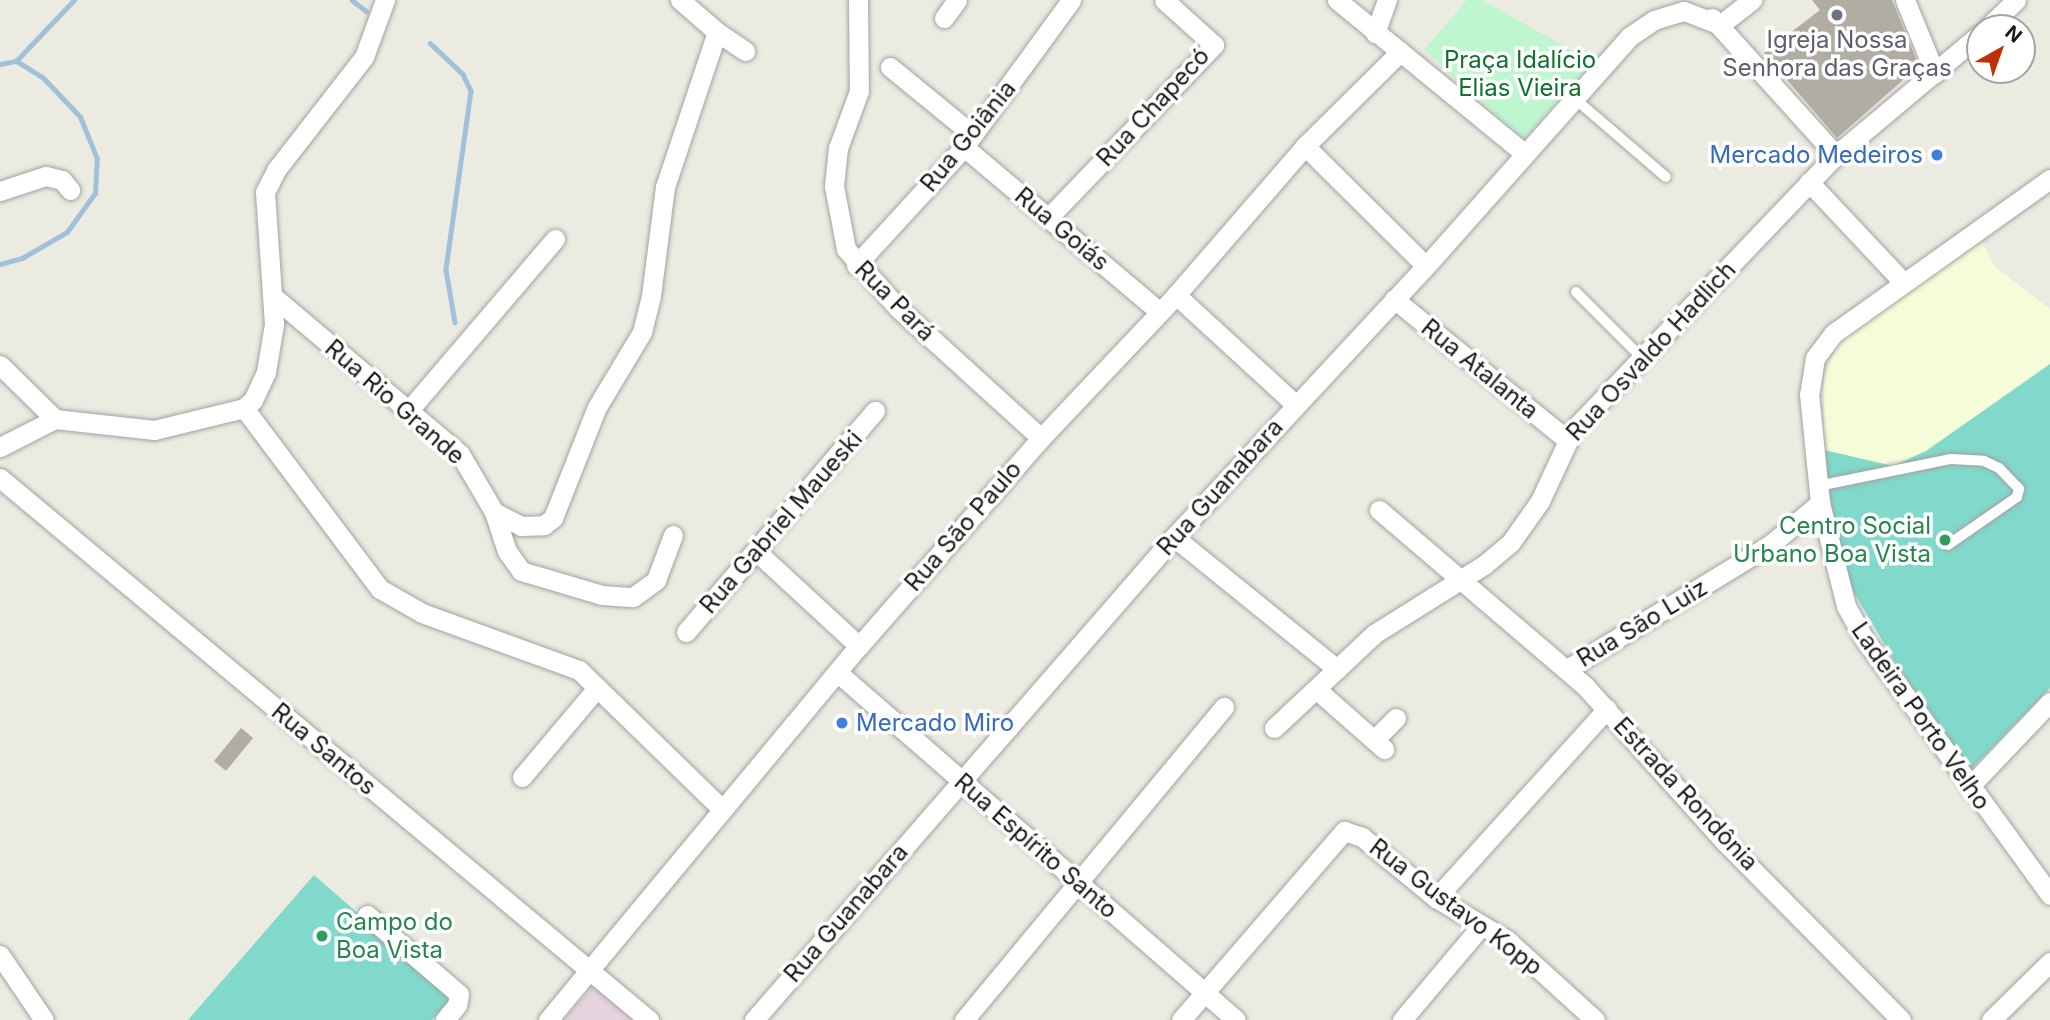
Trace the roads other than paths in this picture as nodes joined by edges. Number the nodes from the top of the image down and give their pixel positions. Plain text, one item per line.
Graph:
1 (385, 0) edge
2 (680, 0) edge
3 (858, 0) edge
4 (957, 0) edge
5 (1072, 0) edge
6 (1164, 0) edge
7 (1337, 0) edge
8 (1387, 0) edge
9 (1694, 0) edge
10 (1752, 0) edge
11 (1905, 0) edge
12 (2016, 0) edge
13 (2002, 14) edge
14 (944, 18) dead end
15 (1720, 25) junction
16 (717, 32) junction
17 (1375, 33) junction
18 (1966, 46) edge
19 (745, 51) dead end
20 (1400, 52) junction
21 (890, 67) dead end
22 (1935, 73) junction
23 (1574, 98) junction
24 (969, 141) junction
25 (1305, 146) junction
26 (1525, 154) junction
27 (1836, 155) junction
28 (1667, 177) dead end
29 (2050, 179) edge
30 (1810, 182) junction
31 (70, 190) dead end
32 (0, 191) edge
33 (1048, 218) junction
34 (555, 239) dead end
35 (856, 265) junction
36 (1426, 266) junction
37 (1903, 282) junction
38 (1576, 292) dead end
39 (1176, 295) junction
40 (276, 299) junction
41 (1394, 299) junction
42 (1160, 312) junction
43 (1642, 358) junction
44 (0, 365) edge
45 (1295, 404) junction
46 (244, 408) junction
47 (409, 410) junction
48 (875, 411) dead end
49 (55, 419) junction
50 (1041, 438) junction
51 (1566, 439) junction
52 (0, 447) edge
53 (0, 478) edge
54 (1819, 494) junction
55 (1379, 510) dead end
56 (494, 512) junction
57 (673, 535) dead end
58 (1174, 537) junction
59 (1948, 545) dead end
60 (757, 552) junction
61 (1461, 579) junction
62 (686, 632) dead end
63 (859, 646) junction
64 (1337, 669) junction
65 (1567, 669) junction
66 (837, 671) junction
67 (597, 688) junction
68 (1315, 689) junction
69 (2050, 702) edge
70 (1224, 707) dead end
71 (1607, 709) junction
72 (1396, 718) dead end
73 (1274, 728) dead end
74 (522, 777) dead end
75 (961, 780) junction
76 (1970, 786) junction
77 (722, 809) junction
78 (1078, 883) junction
79 (2050, 895) edge
80 (1436, 898) junction
81 (367, 915) dead end
82 (1482, 925) junction
83 (0, 955) edge
84 (2050, 962) edge
85 (588, 971) junction
86 (1204, 993) junction
87 (44, 1020) edge
88 (445, 1020) edge
89 (548, 1020) edge
90 (649, 1020) edge
91 (754, 1020) edge
92 (964, 1020) edge
93 (1181, 1020) edge
94 (1236, 1020) edge
95 (1402, 1020) edge
96 (1595, 1020) edge
97 (1901, 1020) edge
98 (1992, 1020) edge

1 - 40 street
2 - 16 street
3 - 35 street, Rua Pará
4 - 14 street
5 - 24 street, Rua Goiânia
6 - 33 street, Rua Chapecó
7 - 17 street
8 - 17 street
9 - 15 street
10 - 15 street
11 - 22 street
12 - 13 street
15 - 23 street, Rua Guanabara
15 - 27 street
16 - 19 street
16 - 56 street
17 - 20 street
18 - 22 street, Rua Osvaldo Hadlich
20 - 25 street, Rua São Paulo
20 - 26 street
21 - 24 street, Rua Goiás
22 - 27 street, Rua Osvaldo Hadlich
23 - 26 street, Rua Guanabara
23 - 28 lane
24 - 33 street, Rua Goiás
24 - 35 street, Rua Goiânia
25 - 36 street
25 - 39 street, Rua São Paulo
26 - 36 street, Rua Guanabara
27 - 30 street, Rua Osvaldo Hadlich
29 - 37 street, Ladeira Porto Velho
30 - 37 street
30 - 43 street, Rua Osvaldo Hadlich
31 - 32 street
33 - 42 street, Rua Goiás
34 - 47 street
35 - 50 street, Rua Pará
36 - 41 street, Rua Guanabara
37 - 54 street, Ladeira Porto Velho
38 - 43 lane
39 - 42 street, Rua São Paulo
39 - 45 street
40 - 46 street
40 - 47 street, Rua Rio Grande
41 - 45 street, Rua Guanabara
41 - 51 street, Rua Atalanta
42 - 50 street, Rua São Paulo
43 - 51 street, Rua Osvaldo Hadlich
44 - 49 street
45 - 58 street, Rua Guanabara
46 - 49 street
46 - 67 street
47 - 56 street, Rua Rio Grande
48 - 60 street, Rua Gabriel Maueski
49 - 52 street
50 - 63 street, Rua São Paulo
51 - 61 street, Rua Osvaldo Hadlich
53 - 85 street, Rua Santos
54 - 59 lane
54 - 65 street, Rua São Luiz
54 - 76 street, Ladeira Porto Velho
55 - 61 street, Estrada Rondônia
56 - 57 street, Rua Rio Grande
58 - 64 street
58 - 75 street, Rua Guanabara
60 - 62 street, Rua Gabriel Maueski
60 - 63 street
61 - 64 street, Rua Osvaldo Hadlich
61 - 65 street, Estrada Rondônia
63 - 66 street, Rua São Paulo
64 - 68 street, Rua Osvaldo Hadlich
65 - 71 street, Estrada Rondônia
66 - 75 street, Rua Espírito Santo
66 - 77 street, Rua São Paulo
67 - 74 street
67 - 77 street
68 - 72 street
68 - 73 street, Rua Osvaldo Hadlich
69 - 76 street
70 - 78 street
71 - 80 street
71 - 97 street, Estrada Rondônia
75 - 78 street, Rua Espírito Santo
75 - 91 street, Rua Guanabara
76 - 79 street, Ladeira Porto Velho
77 - 85 street, Rua São Paulo
78 - 86 street, Rua Espírito Santo
78 - 92 street
80 - 82 street, Rua Gustavo Kopp
80 - 86 street, Rua Gustavo Kopp
81 - 88 street
82 - 95 street
82 - 96 street, Rua Gustavo Kopp
83 - 87 street
84 - 98 street
85 - 89 street, Rua São Paulo
85 - 90 street, Rua Santos
86 - 93 street
86 - 94 street, Rua Espírito Santo

